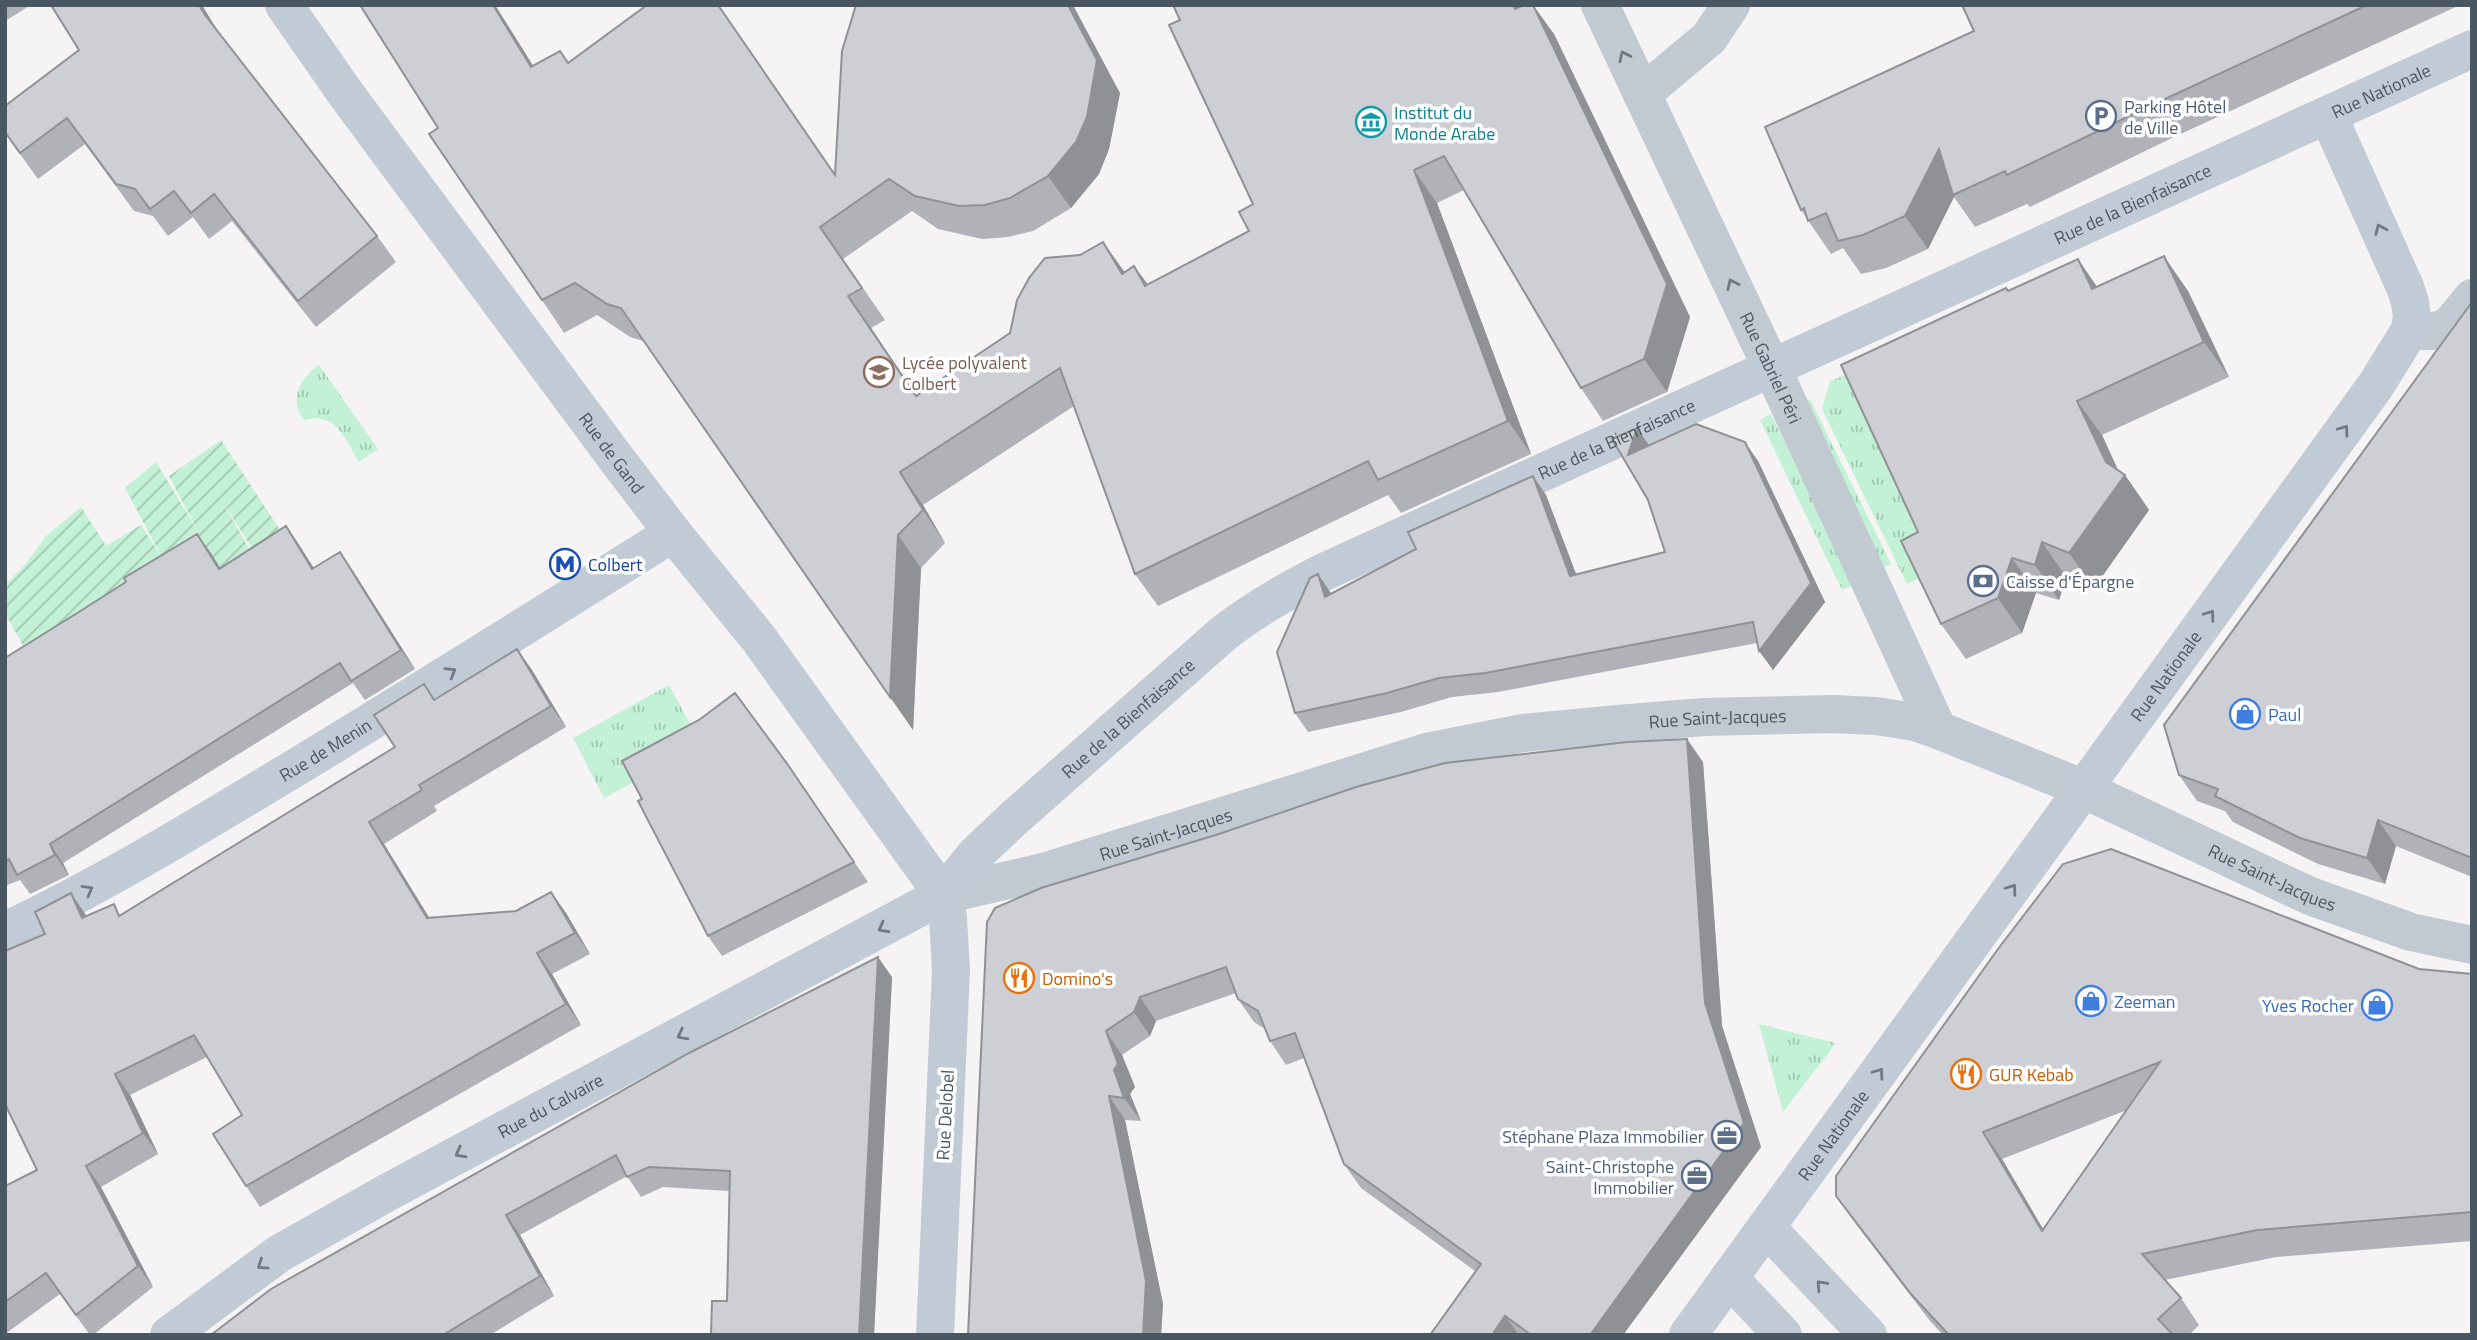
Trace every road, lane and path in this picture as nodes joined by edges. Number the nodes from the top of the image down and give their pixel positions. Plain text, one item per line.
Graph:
1 (284, 5) edge
2 (1600, 5) edge
3 (1731, 5) edge
4 (2472, 50) edge
5 (1642, 94) junction
6 (2328, 115) junction
7 (2472, 298) edge
8 (2410, 330) junction
9 (1772, 368) junction
10 (673, 533) junction
11 (1938, 730) junction
12 (2084, 789) junction
13 (943, 895) junction
14 (5, 932) edge
15 (2472, 944) edge
16 (1766, 1227) junction
17 (1729, 1278) junction
18 (169, 1335) edge
19 (935, 1335) edge
20 (1688, 1335) edge
21 (1783, 1335) edge
22 (1868, 1335) edge

1 - 10 main road, Rue de Gand
5 -> 2 street, Rue Gabriel Péri
3 - 5 street
4 - 6 main road, Rue Nationale
9 -> 5 street, Rue Gabriel Péri
8 -> 6 main road, Rue Nationale
6 - 9 main road, Rue de la Bienfaisance
7 - 8 street
12 -> 8 main road, Rue Nationale
9 - 11 street, Rue Gabriel Péri
9 - 13 main road, Rue de la Bienfaisance
10 - 13 main road, Rue de Gand
14 -> 10 main road, Rue de Menin
11 - 12 street, Rue Saint-Jacques
11 - 13 street, Rue Saint-Jacques
12 - 15 street, Rue Saint-Jacques
16 -> 12 main road, Rue Nationale
13 -> 18 main road, Rue du Calvaire
13 - 19 main road, Rue Delobel
16 - 17 main road, Rue Nationale
22 -> 16 main road
17 - 20 main road, Rue Nationale
17 - 21 main road

